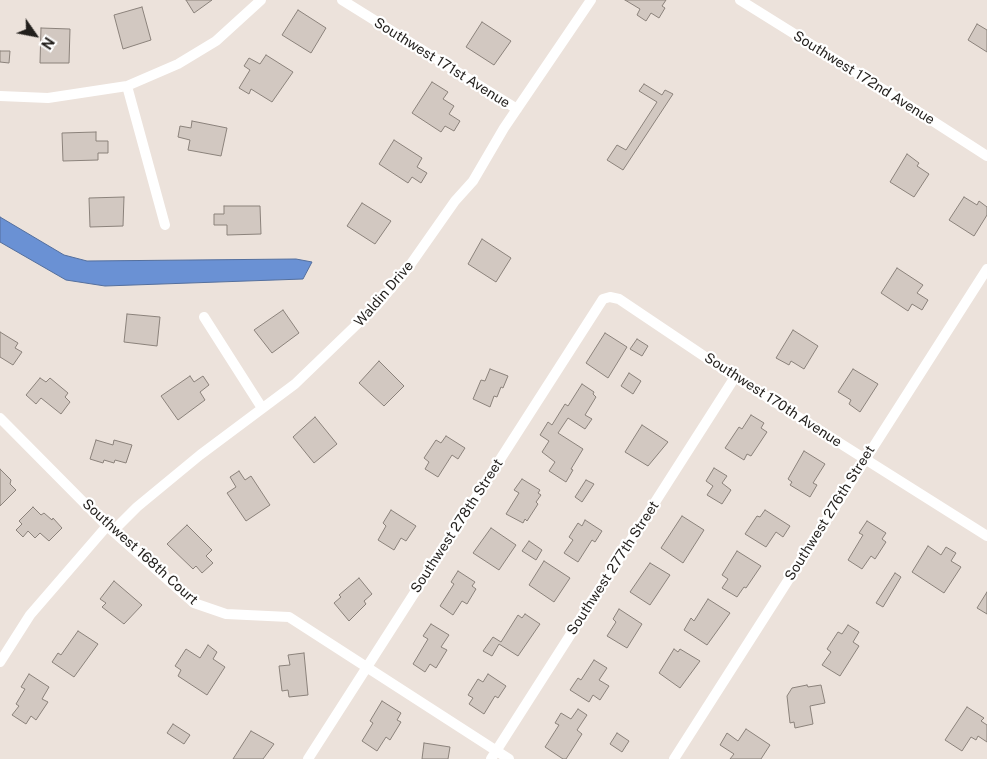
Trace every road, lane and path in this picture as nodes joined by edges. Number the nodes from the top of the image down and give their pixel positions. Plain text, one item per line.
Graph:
1 (261, 0) edge
2 (342, 0) edge
3 (591, 0) edge
4 (740, 0) edge
5 (127, 86) junction
6 (0, 96) edge
7 (517, 109) junction
8 (987, 156) edge
9 (165, 225) dead end
10 (987, 269) edge
11 (610, 297) joint
12 (204, 318) dead end
13 (735, 377) junction
14 (262, 408) junction
15 (0, 418) edge
16 (864, 459) junction
17 (110, 528) junction
18 (987, 536) edge
19 (0, 662) edge
20 (367, 666) junction
21 (494, 755) edge
22 (308, 759) edge
23 (509, 759) edge
24 (674, 759) edge

1 - 5 street
2 - 7 street, Southwest 171st Avenue
3 - 7 street, Waldin Drive
4 - 8 street, Southwest 172nd Avenue
5 - 6 street
5 - 9 street
7 - 14 street, Waldin Drive
10 - 16 street, Southwest 276th Street
11 - 13 street, Southwest 170th Avenue
11 - 20 street, Southwest 278th Street
12 - 14 street
13 - 16 street, Southwest 170th Avenue
13 - 21 street, Southwest 277th Street
14 - 17 street, Waldin Drive
15 - 17 street, Southwest 168th Court
16 - 18 street, Southwest 170th Avenue
16 - 24 street, Southwest 276th Street
17 - 19 street, Waldin Drive
17 - 20 street, Southwest 168th Court
20 - 21 street, Southwest 168th Court
20 - 22 street, Southwest 278th Street
21 - 23 street, Southwest 168th Court

